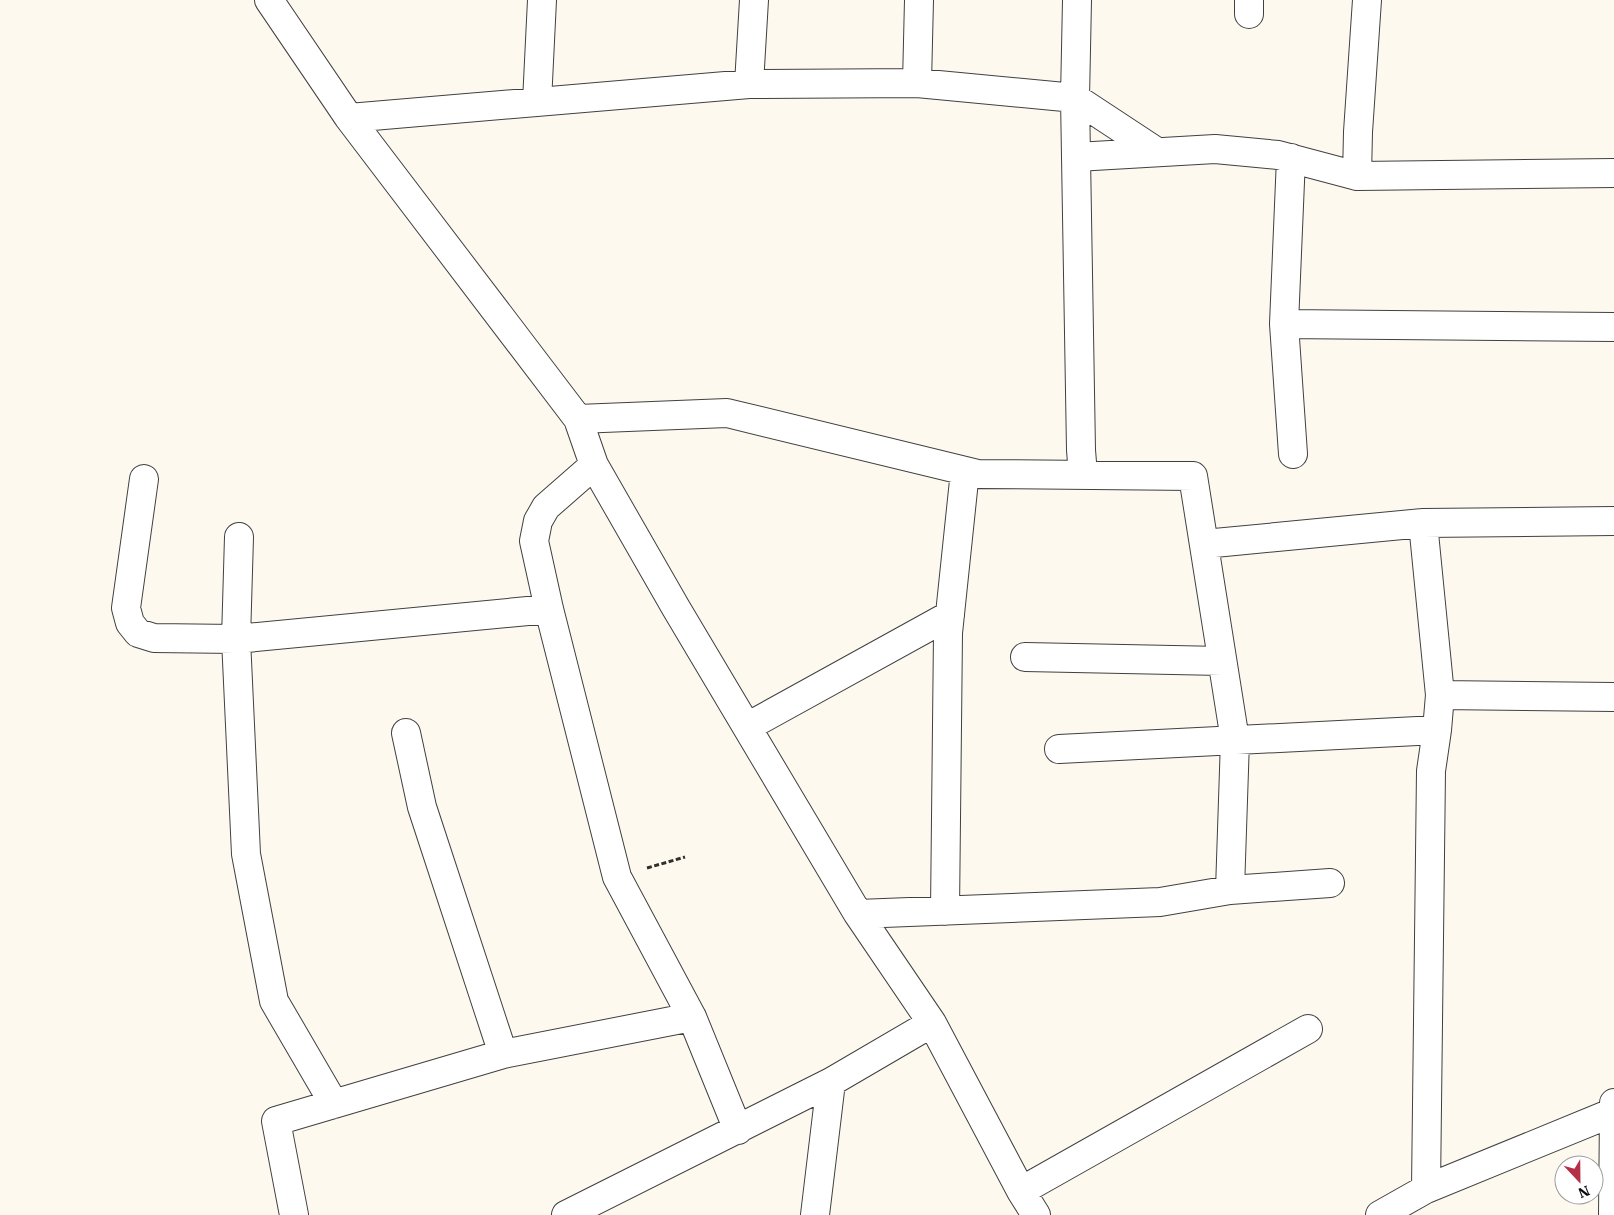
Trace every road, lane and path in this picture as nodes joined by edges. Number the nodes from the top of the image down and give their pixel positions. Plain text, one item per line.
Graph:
1 (270, 0) edge
2 (542, 0) edge
3 (754, 0) edge
4 (918, 0) edge
5 (1078, 0) edge
6 (1367, 0) edge
7 (916, 83) junction
8 (750, 84) junction
9 (1074, 98) junction
10 (537, 102) junction
11 (349, 118) junction
12 (1157, 152) junction
13 (1076, 157) junction
14 (1291, 158) junction
15 (1614, 173) edge
16 (1357, 176) junction
17 (1284, 324) junction
18 (1614, 327) edge
19 (578, 419) junction
20 (1293, 454) dead end
21 (594, 465) junction
22 (965, 471) junction
23 (1083, 475) junction
24 (144, 479) dead end
25 (1614, 521) edge
26 (1423, 523) junction
27 (239, 538) dead end
28 (1204, 544) junction
29 (550, 609) junction
30 (950, 615) junction
31 (236, 639) junction
32 (1025, 657) dead end
33 (1222, 661) junction
34 (1440, 695) junction
35 (1614, 697) edge
36 (747, 727) junction
37 (1438, 730) junction
38 (406, 733) dead end
39 (1235, 740) junction
40 (1059, 749) dead end
41 (684, 857) dead end
42 (617, 877) junction
43 (1330, 883) dead end
44 (1230, 890) junction
45 (945, 911) junction
46 (858, 914) junction
47 (692, 1018) junction
48 (932, 1023) junction
49 (1308, 1029) dead end
50 (503, 1054) junction
51 (831, 1082) junction
52 (1614, 1102) edge
53 (334, 1104) junction
54 (1614, 1112) edge
55 (738, 1130) junction
56 (1426, 1189) junction
57 (1021, 1191) junction
58 (294, 1215) edge
59 (566, 1215) edge
60 (815, 1215) edge
61 (1036, 1215) edge
62 (1380, 1215) edge
63 (1613, 1215) edge

1 - 11 street
2 - 10 street
3 - 8 street
4 - 7 street
5 - 9 street
6 - 16 street
7 - 8 street
7 - 9 street
8 - 10 street
9 - 12 street
9 - 13 street
10 - 11 street
11 - 19 street
12 - 13 street
12 - 14 street
13 - 23 street
14 - 16 street
14 - 17 street
15 - 16 street
17 - 18 street
17 - 20 street
19 - 21 street
19 - 22 street
21 - 29 street
21 - 36 street
22 - 23 street
22 - 30 street
23 - 28 street
24 - 31 street
25 - 26 street
26 - 28 street
26 - 34 street
27 - 31 street
28 - 33 street
29 - 31 street
29 - 42 street
30 - 36 street
30 - 45 street
31 - 53 street
32 - 33 street
33 - 39 street
34 - 35 street
34 - 37 street
36 - 46 street
37 - 39 street
37 - 56 street
38 - 50 street
39 - 40 street
39 - 44 street
41 - 42 path
42 - 47 street
43 - 44 street
44 - 45 street
45 - 46 street
46 - 48 street
47 - 50 street
47 - 55 street
48 - 51 street
48 - 57 street
49 - 57 street
50 - 53 street
51 - 55 street
51 - 60 street
52 - 54 street
53 - 58 street
54 - 56 street
54 - 63 street
55 - 59 street
56 - 62 street
57 - 61 street

